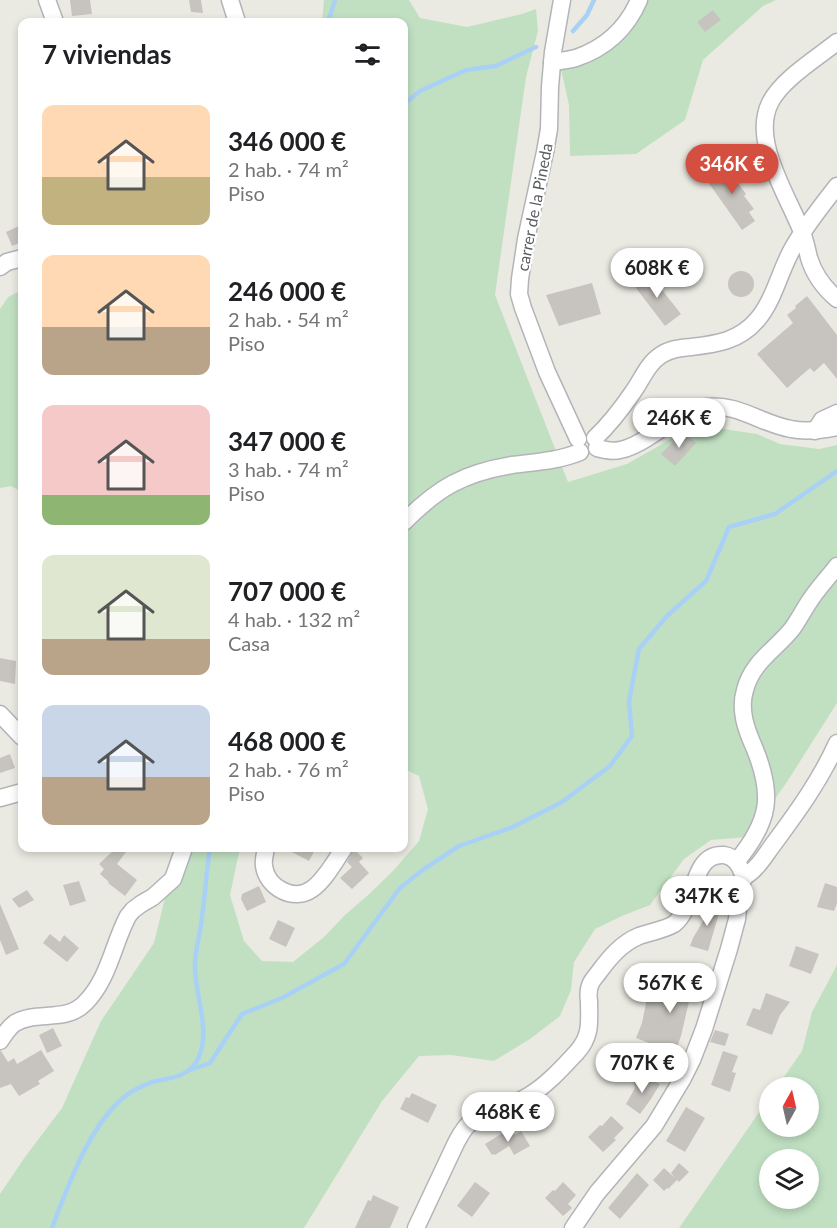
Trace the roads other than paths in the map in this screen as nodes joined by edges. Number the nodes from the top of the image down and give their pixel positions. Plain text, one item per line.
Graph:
1 (47, 0) edge
2 (230, 0) edge
3 (562, 0) edge
4 (639, 0) edge
5 (54, 18) edge
6 (236, 18) edge
7 (837, 42) edge
8 (552, 62) junction
9 (837, 186) edge
10 (802, 232) junction
11 (18, 259) edge
12 (0, 267) edge
13 (837, 299) edge
14 (837, 412) edge
15 (837, 427) edge
16 (815, 430) junction
17 (596, 443) junction
18 (579, 446) junction
19 (408, 518) edge
20 (837, 566) edge
21 (0, 714) edge
22 (18, 733) edge
23 (837, 743) edge
24 (18, 793) edge
25 (0, 798) edge
26 (183, 852) edge
27 (265, 852) edge
28 (341, 852) edge
29 (737, 861) junction
30 (744, 877) junction
31 (0, 1041) edge
32 (416, 1228) edge
33 (573, 1228) edge

1 - 5 street
2 - 6 street
3 - 8 street, carrer de la Pineda
4 - 8 street
7 - 10 street
8 - 18 street, carrer de la Pineda
9 - 10 street
10 - 13 street
10 - 17 street
11 - 12 street
14 - 16 street
15 - 16 street
16 - 17 street
17 - 18 street
18 - 19 street
20 - 29 street
21 - 22 street
23 - 30 street
24 - 25 street
26 - 31 street
27 - 28 street
29 - 30 street
29 - 32 street
30 - 33 street

